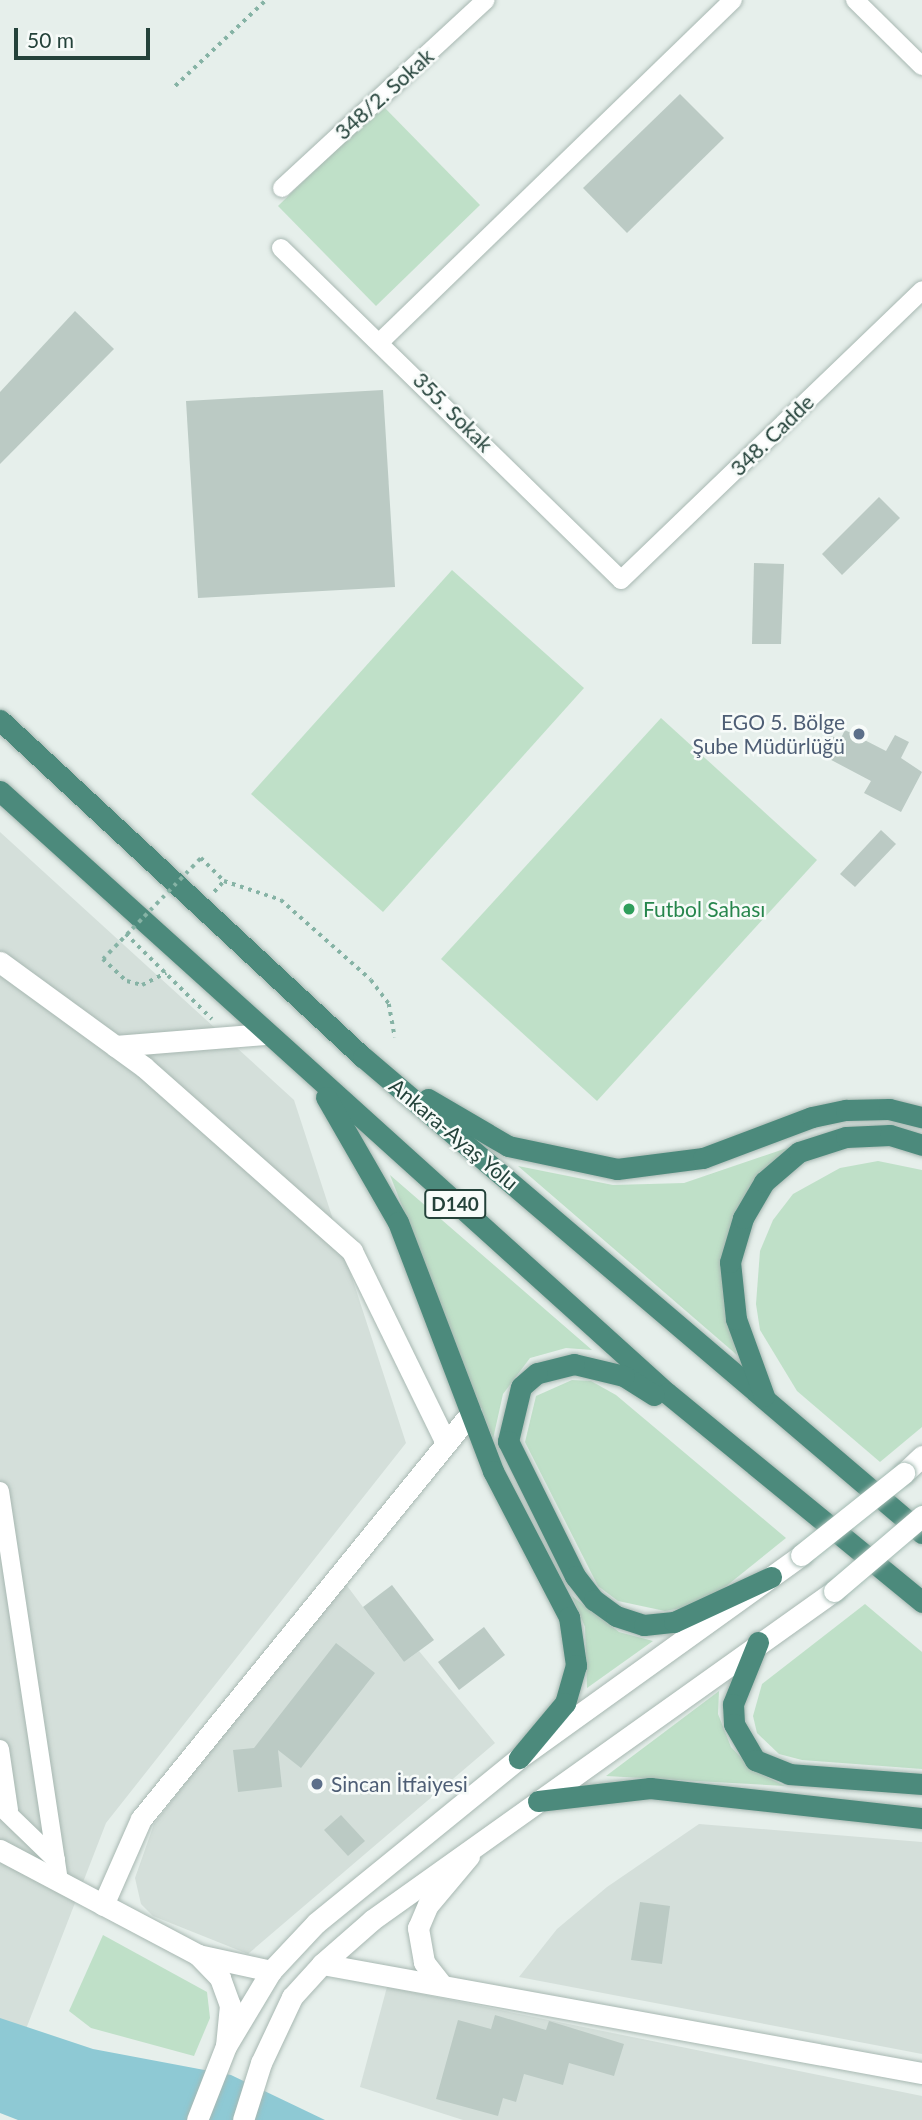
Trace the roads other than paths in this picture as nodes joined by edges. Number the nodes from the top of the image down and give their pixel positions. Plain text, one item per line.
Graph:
1 (486, 0) edge
2 (733, 0) edge
3 (855, 0) edge
4 (922, 66) edge
5 (282, 188) dead end
6 (281, 248) dead end
7 (922, 290) edge
8 (381, 341) junction
9 (621, 580) joint
10 (0, 720) edge
11 (0, 791) edge
12 (0, 962) edge
13 (265, 1034) junction
14 (115, 1046) junction
15 (363, 1057) junction
16 (316, 1080) junction
17 (922, 1117) edge
18 (922, 1145) edge
19 (765, 1398) junction
20 (471, 1413) junction
21 (721, 1437) junction
22 (446, 1443) junction
23 (922, 1456) edge
24 (0, 1491) edge
25 (922, 1516) edge
26 (922, 1533) edge
27 (771, 1577) junction
28 (922, 1602) edge
29 (758, 1642) junction
30 (0, 1749) edge
31 (519, 1758) junction
32 (922, 1784) edge
33 (538, 1801) junction
34 (4, 1808) edge
35 (922, 1818) edge
36 (484, 1838) junction
37 (0, 1850) edge
38 (56, 1860) junction
39 (59, 1882) junction
40 (103, 1905) junction
41 (198, 1955) junction
42 (321, 1964) junction
43 (271, 1971) junction
44 (441, 1983) junction
45 (226, 2046) junction
46 (922, 2073) edge
47 (197, 2120) edge
48 (243, 2120) edge

1 - 5 street, 348/2. Sokak
2 - 8 street
3 - 4 street
6 - 8 street, 355. Sokak
7 - 9 street, 348. Cadde
8 - 9 street, 355. Sokak
10 - 15 highway, Ankara-Ayaş Yolu / D140
11 - 13 highway, D140
12 - 14 street
13 - 14 street
13 - 16 highway, D140
14 - 22 street
15 - 17 highway
15 - 19 highway, Ankara-Ayaş Yolu / D140
16 - 20 highway
16 - 21 highway, D140
18 - 19 highway
19 - 26 highway, Ankara-Ayaş Yolu / D140
20 - 22 street
20 - 31 highway
21 - 27 highway
21 - 28 highway, D140
22 - 40 street
23 - 27 street, bridge
24 - 38 street
25 - 29 street, bridge
27 - 31 street
29 - 32 highway
29 - 33 street
30 - 34 street
31 - 43 street
33 - 35 highway
33 - 36 street
34 - 38 street
36 - 42 street
36 - 44 street
37 - 39 street
38 - 39 street
39 - 40 street
40 - 41 street
41 - 43 street
41 - 45 street
42 - 44 street
42 - 48 street
43 - 45 street
44 - 46 street
45 - 47 street

